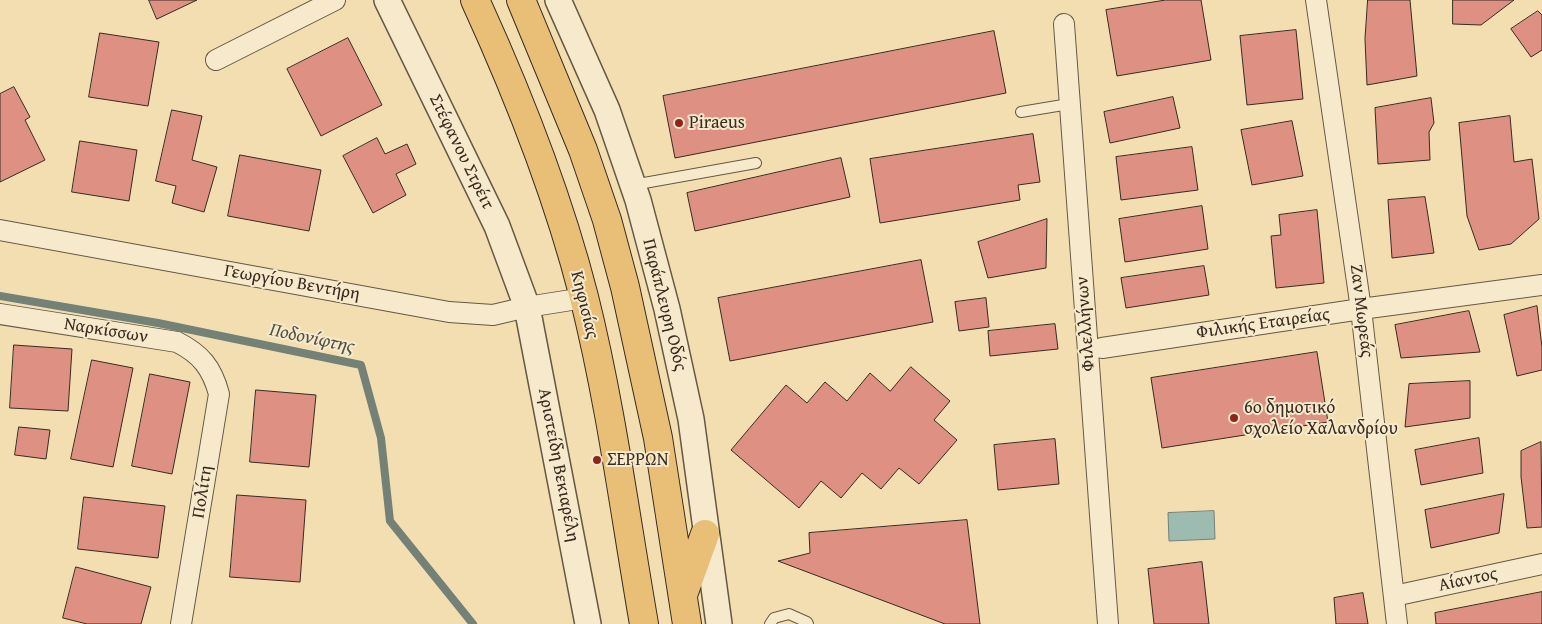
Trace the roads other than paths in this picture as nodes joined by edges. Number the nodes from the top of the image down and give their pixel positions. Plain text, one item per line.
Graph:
1 (335, 0) edge
2 (387, 0) edge
3 (475, 0) edge
4 (558, 0) edge
5 (1316, 0) edge
6 (527, 4) edge
7 (1064, 24) dead end
8 (216, 60) dead end
9 (1069, 104) junction
10 (1021, 112) dead end
11 (756, 163) dead end
12 (633, 185) junction
13 (0, 230) edge
14 (1542, 285) edge
15 (584, 298) junction
16 (528, 307) junction
17 (1361, 309) junction
18 (0, 314) edge
19 (1102, 348) dead end
20 (205, 362) joint
21 (705, 534) junction
22 (1542, 564) edge
23 (682, 596) junction
24 (1394, 596) junction
25 (181, 624) edge
26 (588, 624) edge
27 (644, 624) edge
28 (687, 624) edge
29 (719, 624) edge
30 (770, 624) edge
31 (808, 624) edge
32 (1108, 624) edge
33 (1397, 624) edge

1 - 8 street
2 - 16 street, Στέφανου Στρέιτ
3 - 15 main road, Κηφισίας
4 - 12 street, Παράπλευρη Οδός
5 - 17 street, Ζαν Μωρεάς
6 - 23 main road
7 - 9 street, Φιλελλήνων
9 - 10 lane
9 - 32 street, Φιλελλήνων
11 - 12 lane
12 - 21 street, Παράπλευρη Οδός
13 - 16 street, Γεωργίου Βεντήρη
14 - 17 street, Φιλικής Εταιρείας
15 - 16 street, Γεωργίου Βεντήρη
15 - 27 main road, Κηφισίας
16 - 26 street, Αριστείδη Βεκιαρέλη
17 - 19 street, Φιλικής Εταιρείας
17 - 24 street, Ζαν Μωρεάς
18 - 20 street, Ναρκίσσων
20 - 25 street, Πολίτη
21 - 23 main road
21 - 29 street, Παράπλευρη Οδός
22 - 24 street, Αίαντος
23 - 28 main road
24 - 33 street, Ζαν Μωρεάς
30 - 31 lane

